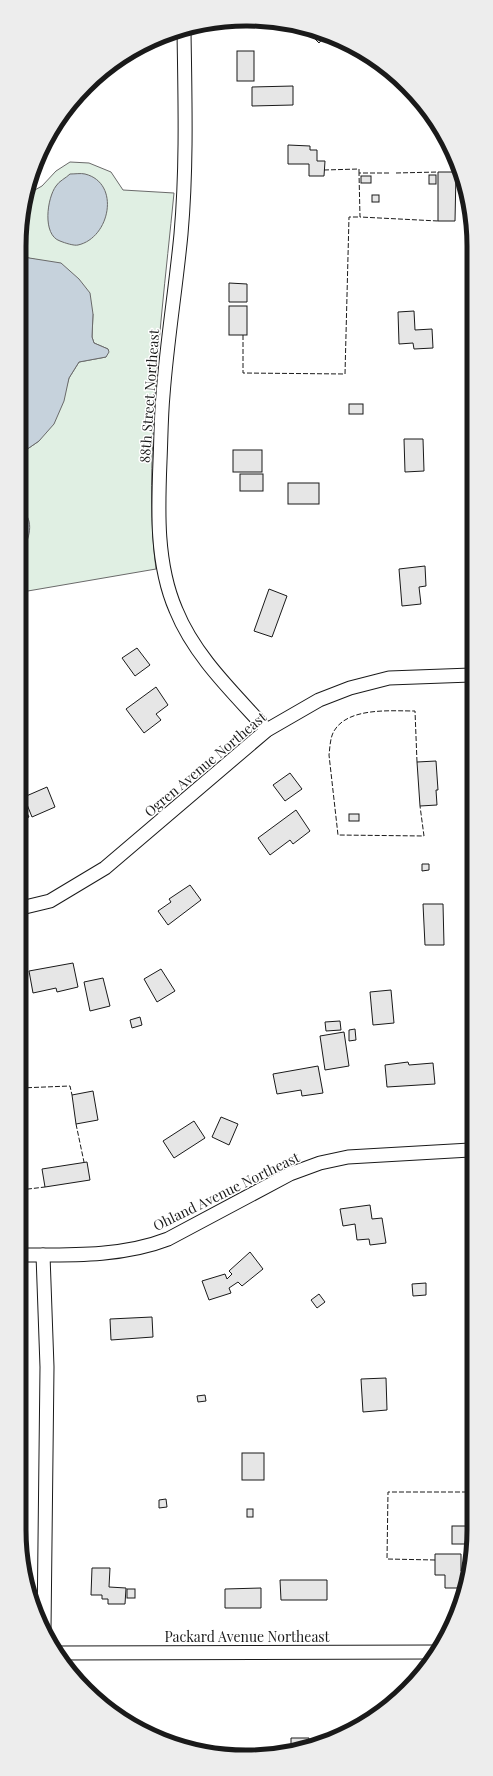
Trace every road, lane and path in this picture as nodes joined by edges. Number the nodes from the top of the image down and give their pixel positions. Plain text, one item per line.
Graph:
1 (184, 36) edge
2 (467, 675) edge
3 (267, 730) junction
4 (26, 907) edge
5 (467, 1150) edge
6 (26, 1255) edge
7 (43, 1255) junction
8 (44, 1616) edge
9 (430, 1652) edge
10 (64, 1653) edge

1 - 3 street, 88th Street Northeast
2 - 3 street, Ogren Avenue Northeast
3 - 4 street, Ogren Avenue Northeast
5 - 7 street, Ohland Avenue Northeast
6 - 7 street, Ohland Avenue Northeast
7 - 8 street
9 - 10 street, Packard Avenue Northeast

